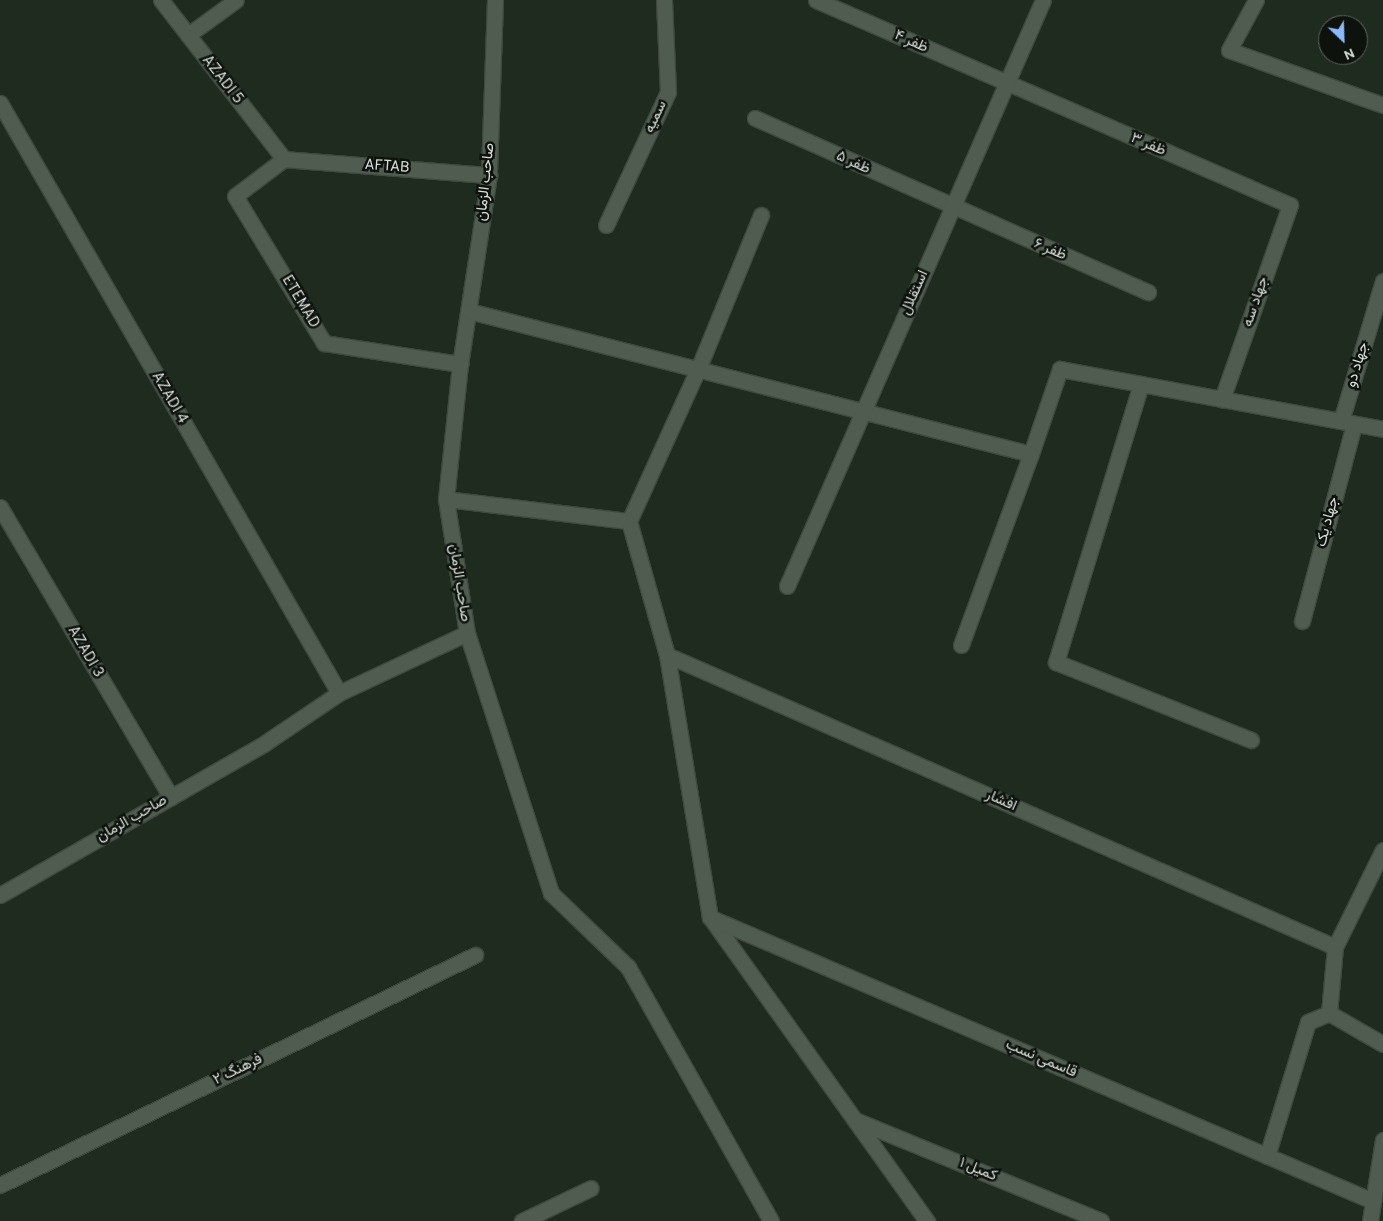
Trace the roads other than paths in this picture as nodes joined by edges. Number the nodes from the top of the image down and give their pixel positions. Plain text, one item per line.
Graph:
1 (161, 0) edge
2 (236, 0) edge
3 (495, 0) edge
4 (664, 0) edge
5 (816, 0) edge
6 (1043, 0) edge
7 (1256, 0) edge
8 (188, 35) junction
9 (1006, 85) junction
10 (0, 103) edge
11 (1383, 105) edge
12 (755, 118) dead end
13 (284, 159) junction
14 (489, 174) junction
15 (1290, 205) joint
16 (952, 208) junction
17 (761, 215) dead end
18 (606, 225) dead end
19 (1383, 281) edge
20 (1148, 292) dead end
21 (469, 311) junction
22 (460, 364) junction
23 (699, 367) junction
24 (1141, 384) junction
25 (1222, 399) junction
26 (864, 410) junction
27 (1348, 422) junction
28 (1383, 429) edge
29 (1031, 454) junction
30 (446, 499) junction
31 (0, 507) edge
32 (629, 521) junction
33 (787, 586) dead end
34 (1302, 621) dead end
35 (467, 633) junction
36 (961, 645) dead end
37 (667, 655) junction
38 (339, 693) junction
39 (1251, 740) dead end
40 (171, 797) junction
41 (1383, 850) edge
42 (2, 890) edge
43 (710, 917) junction
44 (1334, 948) junction
45 (475, 955) dead end
46 (1329, 1013) junction
47 (1383, 1044) edge
48 (855, 1120) junction
49 (1383, 1140) edge
50 (1266, 1156) junction
51 (0, 1185) edge
52 (591, 1188) dead end
53 (1373, 1201) junction
54 (1081, 1217) edge
55 (522, 1221) edge
56 (771, 1221) edge
57 (927, 1221) edge
58 (1101, 1221) edge
59 (1370, 1221) edge

1 - 8 street, AZADI 5
2 - 8 street
3 - 14 street, صاحب الزمان
4 - 18 street, سمیه
5 - 9 street, ظفر ۴
6 - 9 street, استقلال
7 - 11 street
8 - 13 street, AZADI 5
9 - 15 street, ظفر ۳
9 - 16 street, استقلال
10 - 38 street, AZADI 4
12 - 16 street, ظفر ۵
13 - 14 street, AFTAB
13 - 22 street, ETEMAD
14 - 21 street, صاحب الزمان
15 - 25 street, جهاد سه
16 - 20 street, ظفر ۶
16 - 26 street, استقلال
17 - 23 street
19 - 27 street, جهاد دو
21 - 22 street, صاحب الزمان
21 - 23 street
22 - 30 street, صاحب الزمان
23 - 26 street
23 - 32 street
24 - 25 street
24 - 29 street
24 - 39 street
25 - 27 street
26 - 29 street
26 - 33 street, استقلال
27 - 28 street
27 - 34 street, جهاد یک
29 - 36 street
30 - 32 street
30 - 35 street, صاحب الزمان
31 - 40 street, AZADI 3
32 - 37 street
35 - 38 street, صاحب الزمان
35 - 56 street
37 - 43 street
37 - 44 street, افشار
38 - 40 street, صاحب الزمان
40 - 42 street, صاحب الزمان
41 - 44 street
43 - 48 street
43 - 50 street, قاسمی نسب
44 - 46 street
45 - 51 street, فرهنگ ۲
46 - 47 street
46 - 50 street
48 - 54 street, کمیل ۱
48 - 57 street
49 - 53 street
50 - 53 street, قاسمی نسب
52 - 55 street
53 - 59 street
54 - 58 street, کمیل ۱

